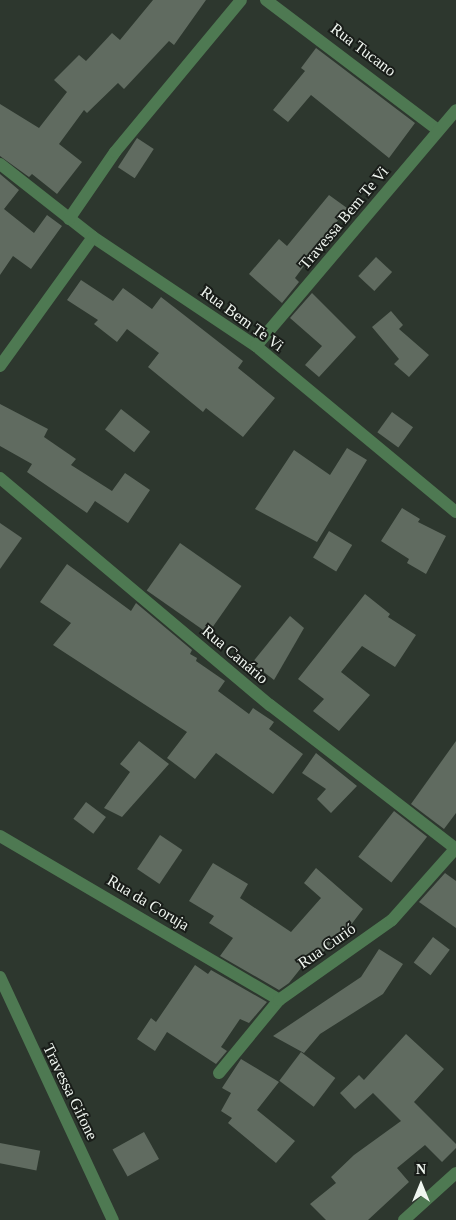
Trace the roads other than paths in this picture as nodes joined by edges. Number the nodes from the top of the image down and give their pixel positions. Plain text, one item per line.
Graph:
1 (241, 0) edge
2 (266, 0) edge
3 (456, 110) edge
4 (438, 130) junction
5 (0, 164) edge
6 (69, 219) junction
7 (93, 237) junction
8 (256, 346) junction
9 (0, 366) edge
10 (0, 478) edge
11 (456, 512) edge
12 (0, 836) edge
13 (456, 849) edge
14 (0, 977) edge
15 (279, 1000) junction
16 (219, 1073) dead end
17 (456, 1173) edge
18 (114, 1220) edge
19 (404, 1220) edge

1 - 6 street
2 - 4 street, Rua Tucano
3 - 4 street, Travessa Bem Te Vi
4 - 8 street, Travessa Bem Te Vi
5 - 6 street, Rua Bem Te Vi
6 - 7 street, Rua Bem Te Vi
7 - 8 street, Rua Bem Te Vi
7 - 9 street
8 - 11 street, Rua Bem Te Vi
10 - 13 street, Rua Canário
12 - 15 street, Rua da Coruja
13 - 15 street, Rua Curió
14 - 18 street, Travessa Gifone
15 - 16 street, Rua Curió
17 - 19 street

